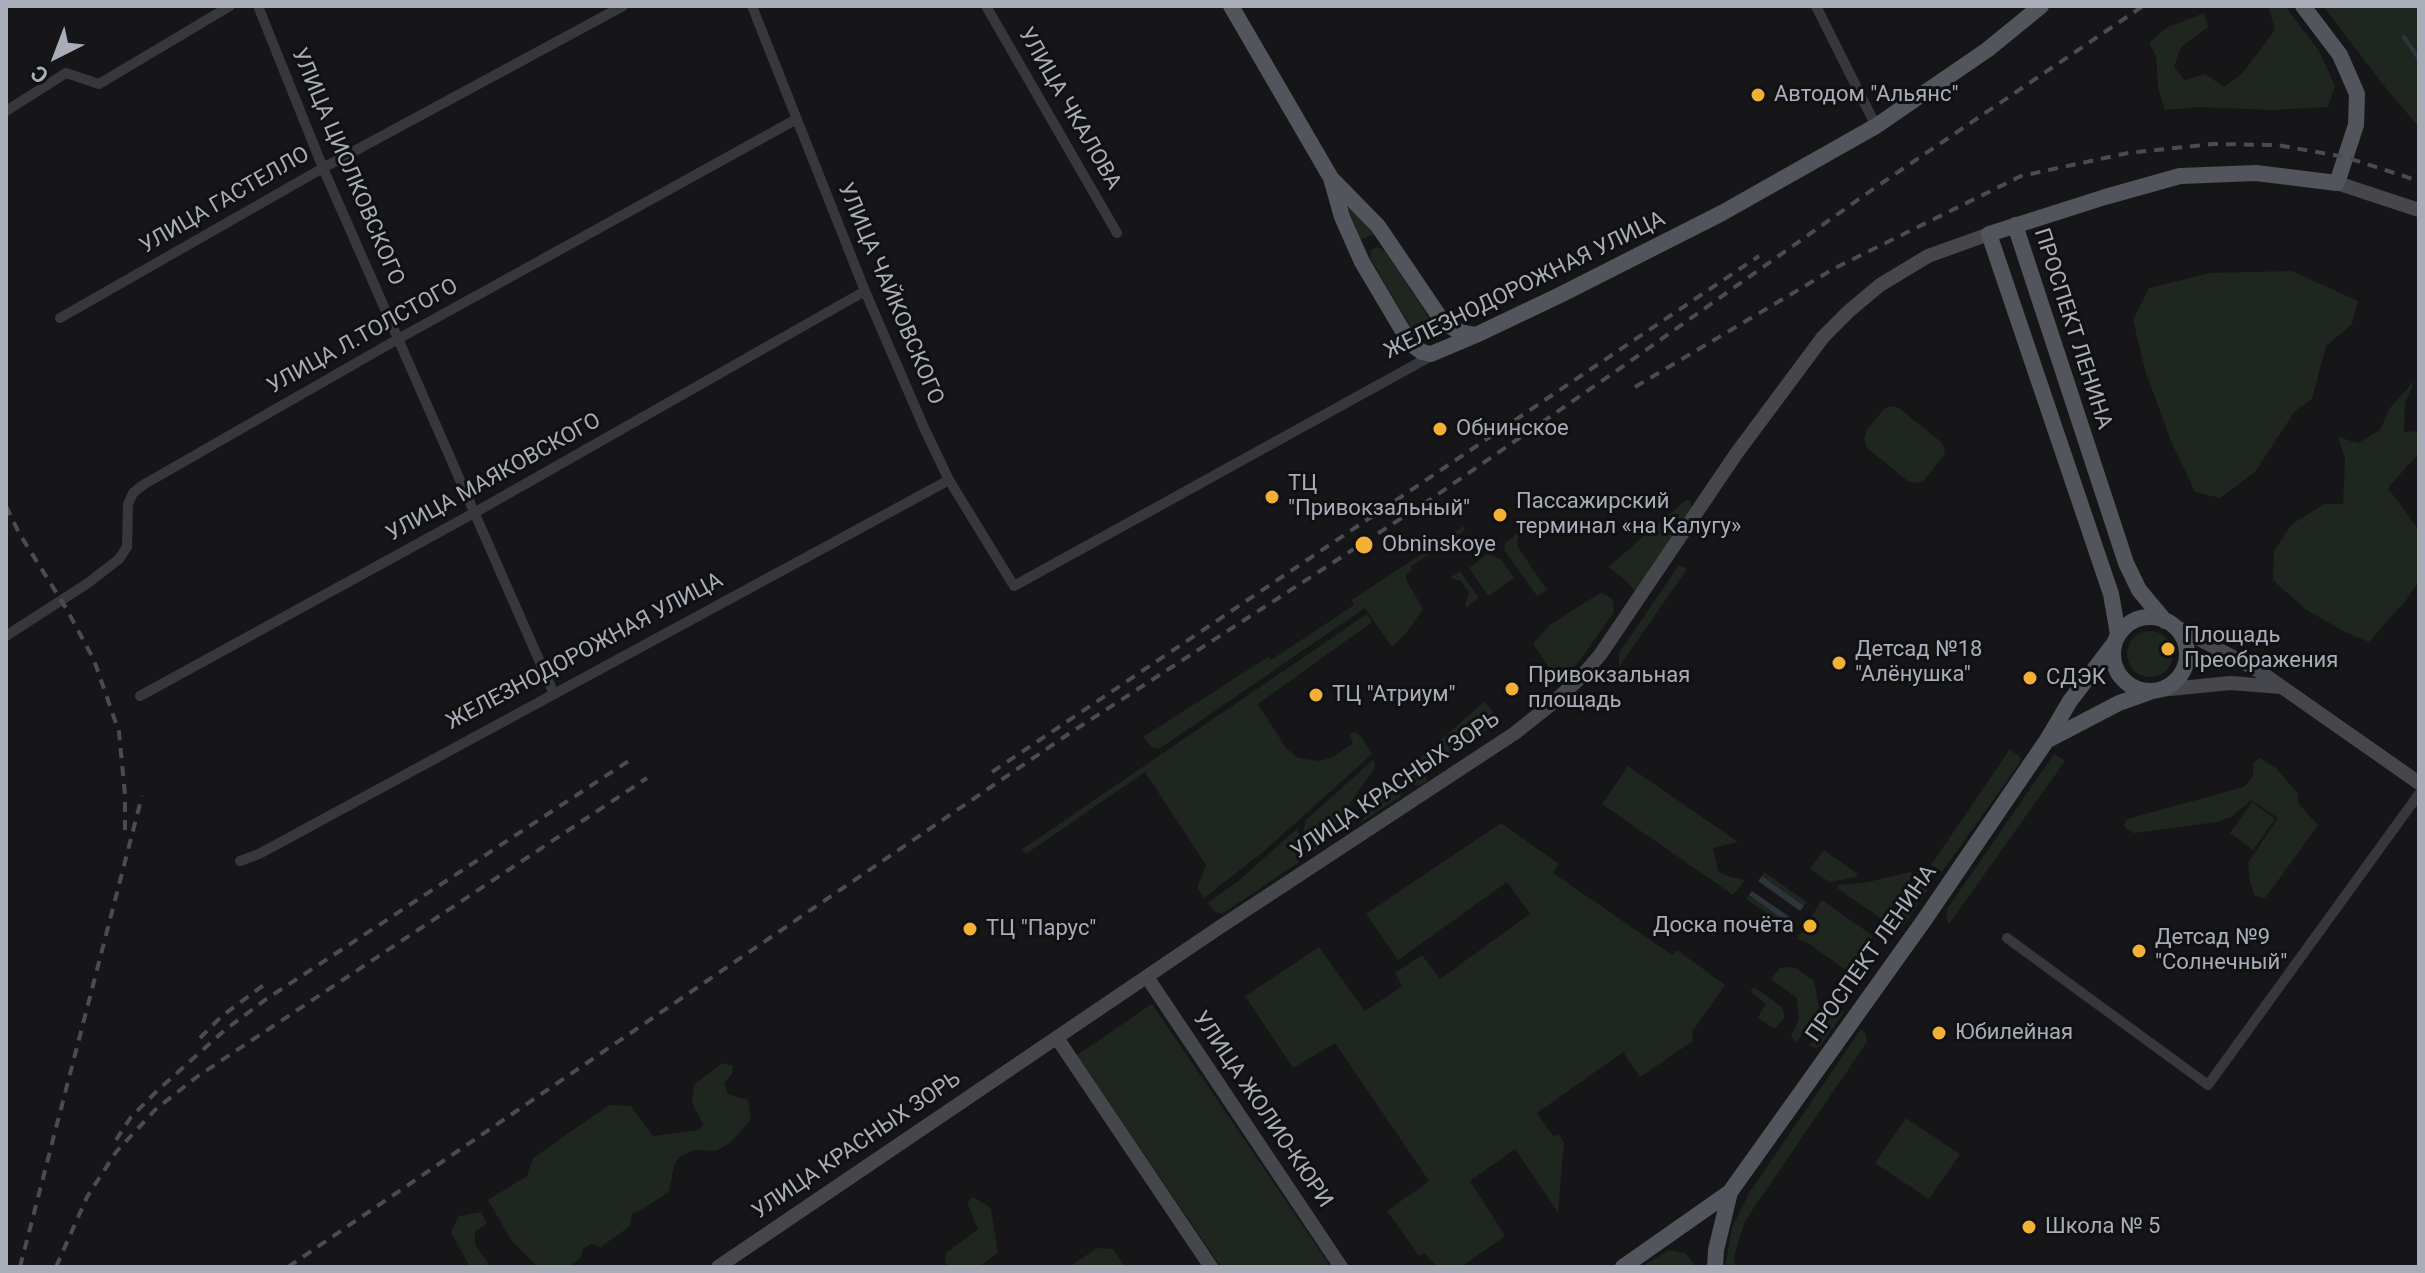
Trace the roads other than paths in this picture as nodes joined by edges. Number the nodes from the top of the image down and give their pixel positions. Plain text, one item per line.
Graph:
1 (230, 6) edge
2 (258, 6) edge
3 (623, 6) edge
4 (752, 6) edge
5 (986, 6) edge
6 (1231, 6) edge
7 (1816, 6) edge
8 (2041, 6) edge
9 (2303, 6) edge
10 (6, 111) edge
11 (795, 120) junction
12 (1876, 126) junction
13 (323, 168) junction
14 (1331, 178) junction
15 (2337, 183) junction
16 (2419, 210) edge
17 (2015, 225) junction
18 (1117, 233) dead end
19 (1989, 234) junction
20 (1388, 240) junction
21 (1362, 262) junction
22 (865, 291) junction
23 (60, 318) dead end
24 (1443, 322) junction
25 (1476, 335) junction
26 (398, 339) junction
27 (1410, 343) junction
28 (1437, 353) junction
29 (1404, 369) junction
30 (949, 480) junction
31 (474, 513) junction
32 (1014, 586) joint
33 (2169, 623) junction
34 (6, 636) edge
35 (2116, 638) junction
36 (2281, 687) junction
37 (2156, 690) junction
38 (554, 694) junction
39 (140, 696) dead end
40 (2047, 740) junction
41 (2419, 783) edge
42 (2419, 794) edge
43 (240, 861) dead end
44 (2007, 938) dead end
45 (1147, 977) junction
46 (1057, 1038) junction
47 (1730, 1192) junction
48 (718, 1267) edge
49 (1211, 1267) edge
50 (1341, 1267) edge
51 (1623, 1267) edge
52 (1715, 1267) edge

1 - 10 street
2 - 13 street, УЛИЦА ЦИОЛКОВСКОГО
3 - 13 street, УЛИЦА ГАСТЕЛЛО
4 - 11 street, УЛИЦА ЧАЙКОВСКОГО
5 - 18 street, УЛИЦА ЧКАЛОВА
6 - 14 main road
7 - 12 street
8 - 12 main road, ЖЕЛЕЗНОДОРОЖНАЯ УЛИЦА
9 - 15 main road
11 - 22 street, УЛИЦА ЧАЙКОВСКОГО
11 - 26 street, УЛИЦА Л.ТОЛСТОГО
12 - 25 main road, ЖЕЛЕЗНОДОРОЖНАЯ УЛИЦА
13 - 23 street, УЛИЦА ГАСТЕЛЛО
13 - 26 street, УЛИЦА ЦИОЛКОВСКОГО
14 - 20 main road
14 - 21 main road
15 - 16 street
15 - 17 main road
17 - 19 main road
17 - 33 main road, ПРОСПЕКТ ЛЕНИНА
19 - 35 main road
19 - 45 street, УЛИЦА КРАСНЫХ ЗОРЬ
20 - 21 main road
20 - 24 main road
21 - 27 main road
22 - 30 street, УЛИЦА ЧАЙКОВСКОГО
22 - 31 street, УЛИЦА МАЯКОВСКОГО
24 - 25 main road
24 - 28 main road
25 - 28 main road, ЖЕЛЕЗНОДОРОЖНАЯ УЛИЦА
26 - 31 street, УЛИЦА ЦИОЛКОВСКОГО
26 - 34 street, УЛИЦА Л.ТОЛСТОГО
27 - 28 main road
27 - 29 street
28 - 29 street, ЖЕЛЕЗНОДОРОЖНАЯ УЛИЦА
29 - 32 street, ЖЕЛЕЗНОДОРОЖНАЯ УЛИЦА
30 - 32 street, УЛИЦА ЧАЙКОВСКОГО
30 - 38 street, ЖЕЛЕЗНОДОРОЖНАЯ УЛИЦА
31 - 38 street, УЛИЦА ЦИОЛКОВСКОГО
31 - 39 street, УЛИЦА МАЯКОВСКОГО
33 - 35 main road
33 - 36 street, ПРОСПЕКТ ЛЕНИНА
33 - 37 main road
35 - 37 main road
35 - 40 main road, ПРОСПЕКТ ЛЕНИНА
36 - 37 street, ПРОСПЕКТ ЛЕНИНА
36 - 41 street, ПРОСПЕКТ ЛЕНИНА
37 - 40 main road, ПРОСПЕКТ ЛЕНИНА
38 - 43 street, ЖЕЛЕЗНОДОРОЖНАЯ УЛИЦА
40 - 47 main road, ПРОСПЕКТ ЛЕНИНА
42 - 44 street
45 - 46 street, УЛИЦА КРАСНЫХ ЗОРЬ
45 - 50 street, УЛИЦА ЖОЛИО-КЮРИ
46 - 48 street, УЛИЦА КРАСНЫХ ЗОРЬ
46 - 49 street
47 - 51 main road
47 - 52 main road

